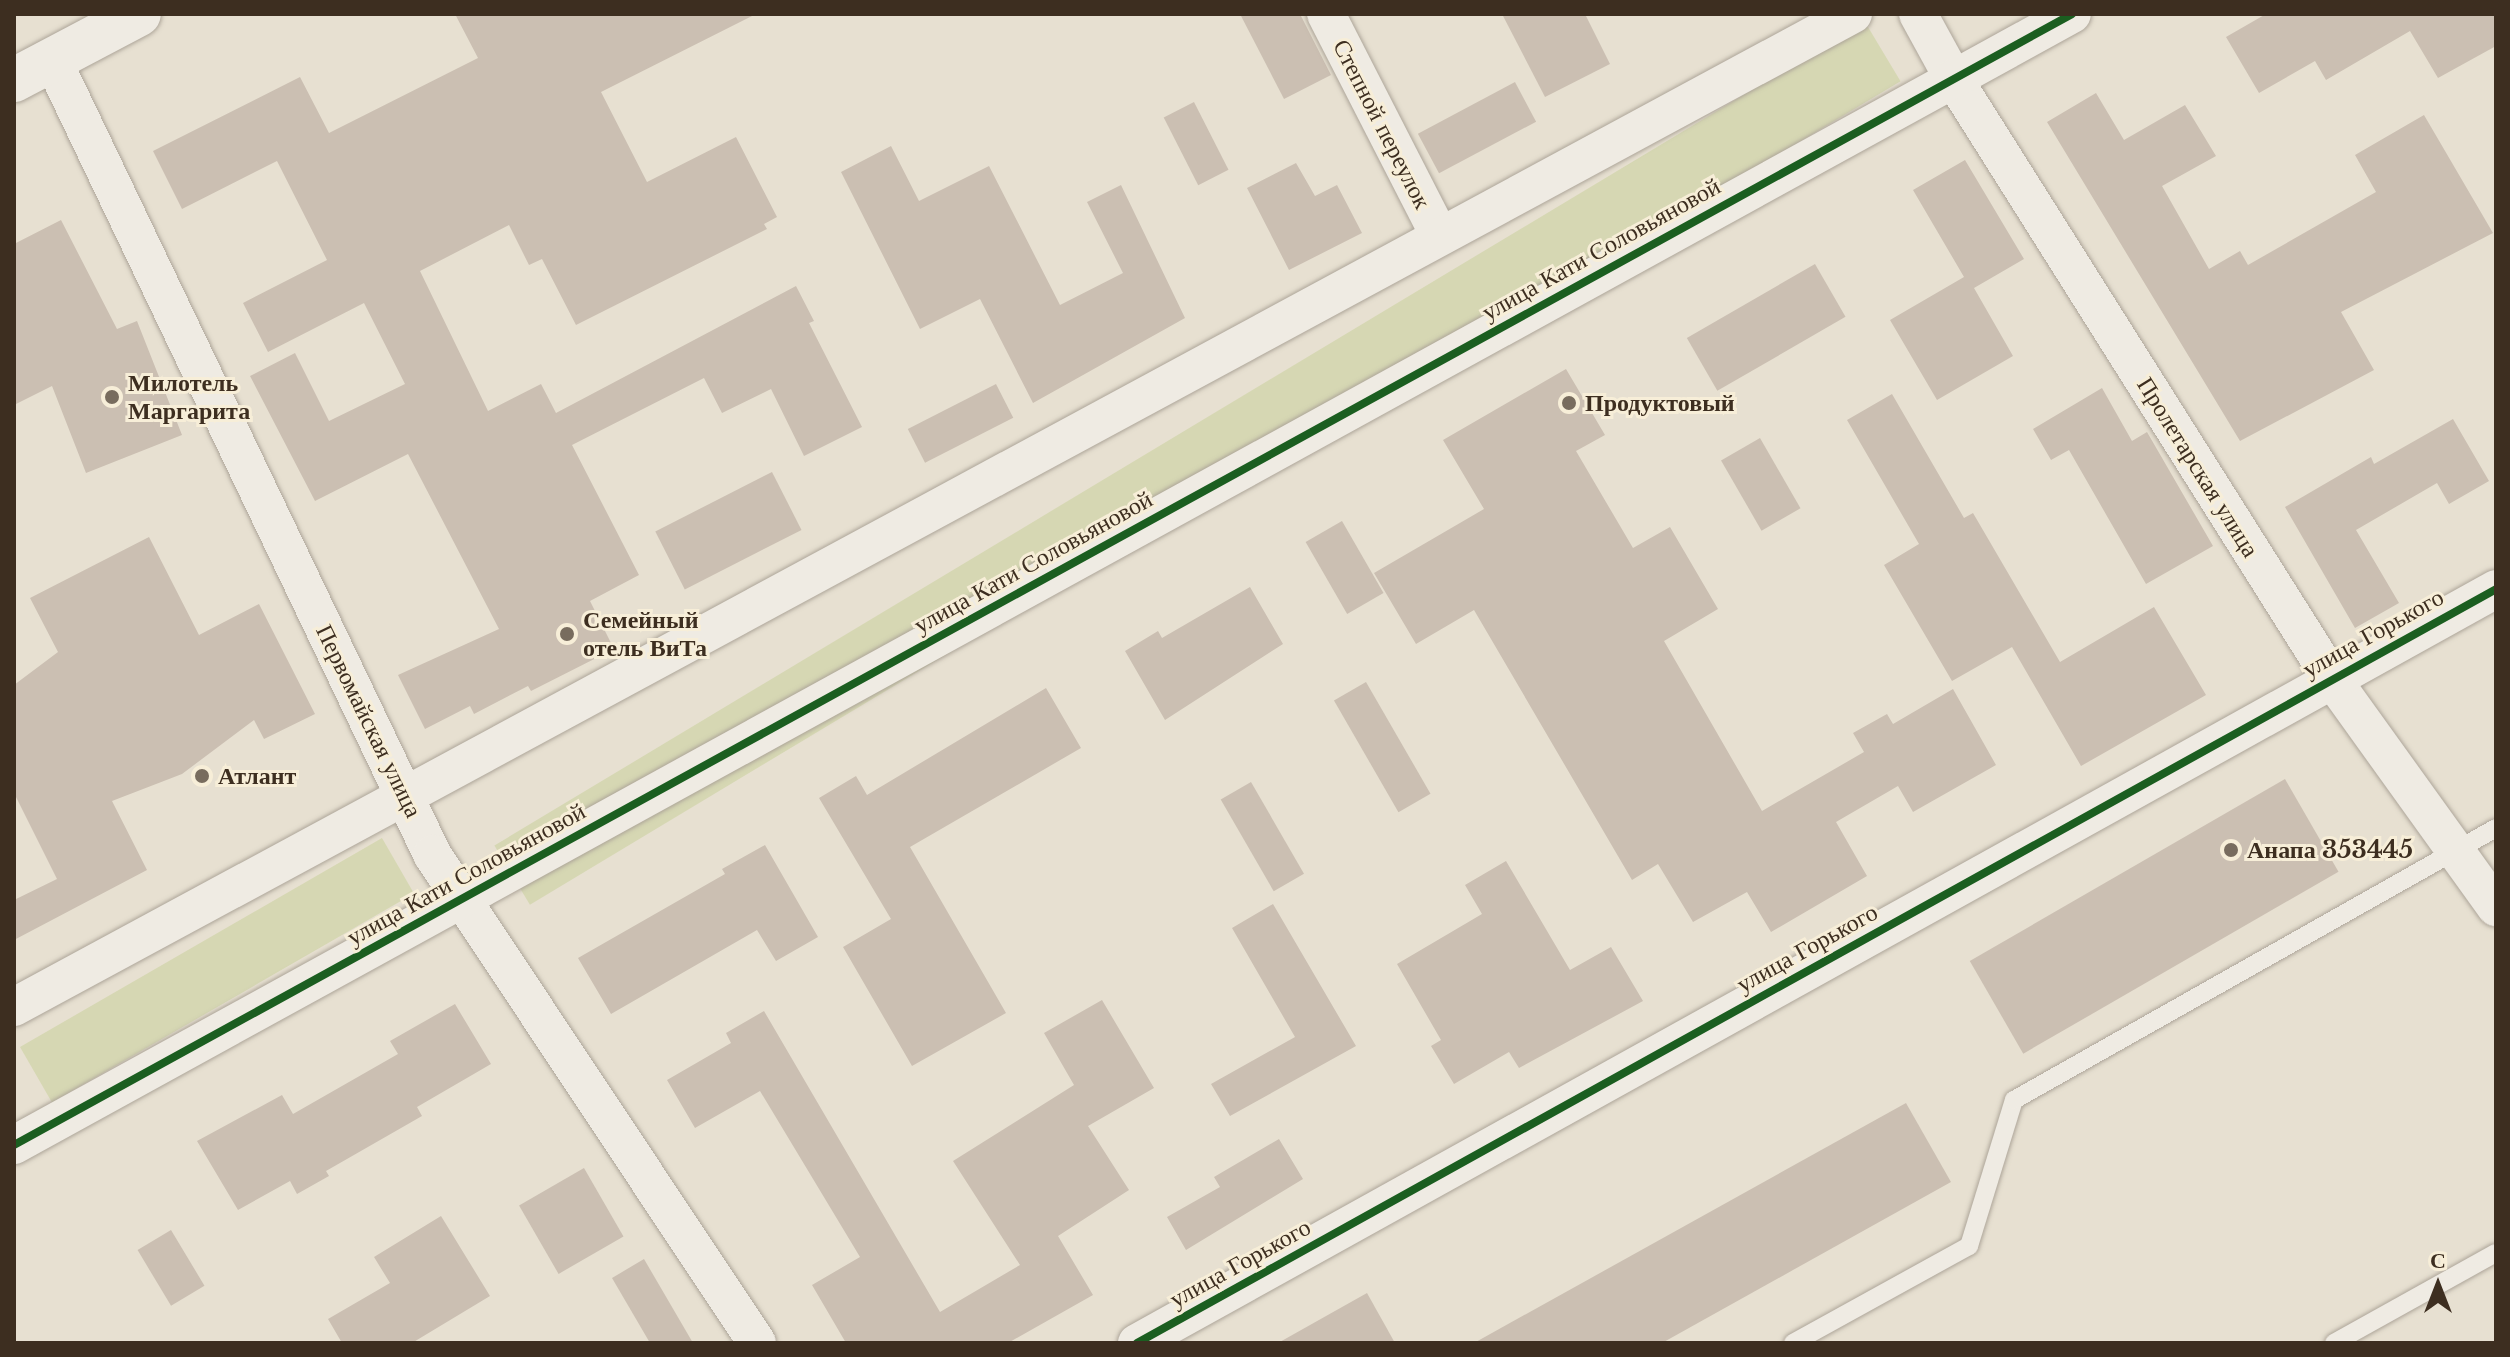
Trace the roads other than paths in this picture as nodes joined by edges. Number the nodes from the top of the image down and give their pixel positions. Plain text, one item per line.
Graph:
1 (139, 14) edge
2 (1326, 14) edge
3 (1853, 14) edge
4 (1918, 14) edge
5 (2072, 14) edge
6 (52, 59) junction
7 (1953, 78) junction
8 (14, 80) edge
9 (1439, 235) junction
10 (2496, 589) edge
11 (2332, 679) junction
12 (405, 794) junction
13 (2496, 828) edge
14 (2455, 850) junction
15 (461, 900) junction
16 (2496, 907) edge
17 (14, 1007) edge
18 (14, 1145) edge
19 (2496, 1253) edge
20 (757, 1343) edge
21 (1137, 1343) edge
22 (1793, 1343) edge
23 (2334, 1343) edge

1 - 6 street
2 - 9 street, Степной переулок
3 - 9 street
4 - 7 street, Пролетарская улица
5 - 7 street, улица Кати Соловьяновой
6 - 8 street
6 - 12 street, Первомайская улица
7 - 11 street, Пролетарская улица
7 - 15 street, улица Кати Соловьяновой
9 - 12 street
10 - 11 street, улица Горького
11 - 14 street, Пролетарская улица
11 - 21 street, улица Горького
12 - 15 street, Первомайская улица
12 - 17 street
13 - 14 lane
14 - 16 street, Пролетарская улица
14 - 22 lane
15 - 18 street, улица Кати Соловьяновой
15 - 20 street, Первомайская улица
19 - 23 lane

